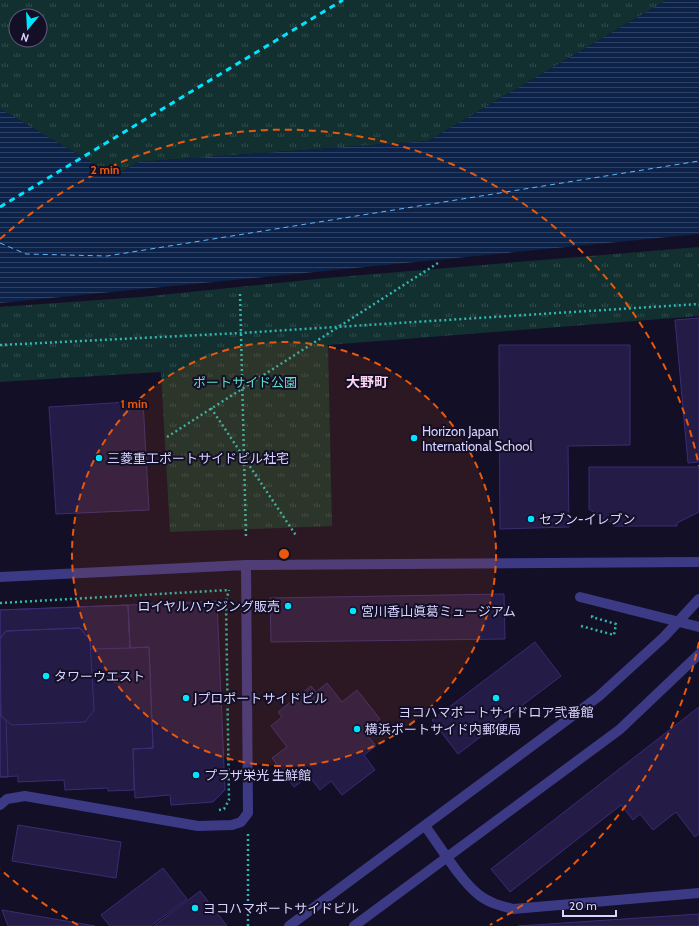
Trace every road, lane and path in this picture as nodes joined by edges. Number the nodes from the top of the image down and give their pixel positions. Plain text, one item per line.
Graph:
1 (438, 264) dead end
2 (240, 294) dead end
3 (699, 304) edge
4 (339, 327) junction
5 (241, 333) junction
6 (0, 345) edge
7 (243, 388) junction
8 (211, 408) junction
9 (167, 437) dead end
10 (245, 458) junction
11 (297, 537) dead end
12 (246, 538) dead end
13 (699, 562) edge
14 (246, 565) junction
15 (0, 577) edge
16 (229, 590) junction
17 (234, 590) dead end
18 (580, 598) dead end
19 (699, 599) edge
20 (0, 603) edge
21 (217, 605) dead end
22 (227, 605) junction
23 (592, 617) dead end
24 (581, 626) dead end
25 (699, 627) edge
26 (699, 654) edge
27 (0, 805) edge
28 (217, 811) dead end
29 (248, 813) junction
30 (425, 826) junction
31 (448, 858) junction
32 (699, 893) edge
33 (248, 926) edge
34 (289, 926) edge
35 (354, 926) edge

1 - 4 path
2 - 5 path
3 - 4 path
4 - 5 path
4 - 7 path
5 - 6 path
5 - 7 path
7 - 8 path
7 - 10 path
8 - 9 path
8 - 10 path
10 - 11 path
10 - 12 path
13 - 14 street
14 - 15 street
14 - 29 street
16 - 17 path
16 - 20 path
16 - 22 path
18 - 25 street, bridge
19 - 30 street
21 - 22 path
22 - 28 path
23 - 24 path
26 - 31 street
27 - 29 street
29 - 33 path
30 - 31 street
30 - 34 street
31 - 32 street
31 - 35 street

